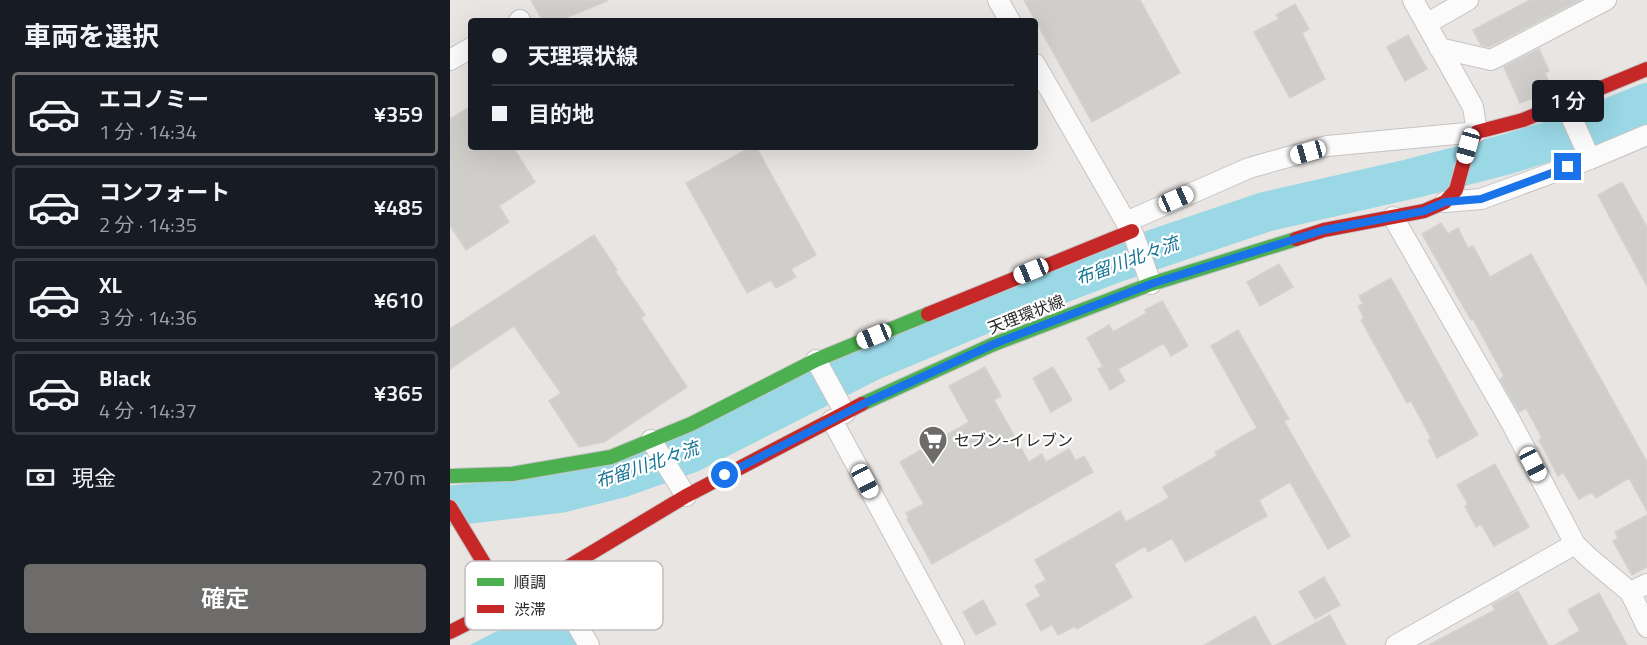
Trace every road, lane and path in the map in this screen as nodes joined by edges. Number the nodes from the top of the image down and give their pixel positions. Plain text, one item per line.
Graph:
1 (998, 0) edge
2 (1413, 0) edge
3 (1468, 0) edge
4 (1606, 0) edge
5 (1008, 18) edge
6 (1426, 24) junction
7 (1440, 48) junction
8 (468, 50) edge
9 (450, 60) edge
10 (1038, 69) edge
11 (1647, 69) edge
12 (1565, 104) junction
13 (1647, 135) edge
14 (1473, 139) junction
15 (1590, 159) junction
16 (1451, 196) junction
17 (1393, 217) junction
18 (1129, 226) junction
19 (1151, 284) junction
20 (816, 360) junction
21 (838, 416) junction
22 (651, 440) junction
23 (450, 476) edge
24 (686, 496) junction
25 (450, 507) edge
26 (455, 528) edge
27 (1575, 544) junction
28 (478, 561) edge
29 (576, 561) edge
30 (1639, 588) edge
31 (465, 624) edge
32 (1647, 627) edge
33 (579, 630) edge
34 (450, 632) edge
35 (450, 639) edge
36 (453, 645) edge
37 (588, 645) edge
38 (954, 645) edge
39 (1396, 645) edge

1 - 5 street
2 - 6 street
3 - 6 street
4 - 7 street
6 - 7 street
7 - 14 street
8 - 9 street
10 - 18 street
11 - 12 main road
12 - 14 main road
12 - 15 street
13 - 15 street
14 - 16 main road
14 - 18 street
15 - 16 street
16 - 17 main road, 天理環状線
17 - 19 main road, 天理環状線
17 - 27 street
18 - 19 street
18 - 20 main road
19 - 21 main road, 天理環状線
20 - 21 street
20 - 22 main road
21 - 24 main road, 天理環状線
21 - 38 street
22 - 23 main road
22 - 24 street
24 - 29 main road, 天理環状線
25 - 26 main road
26 - 28 main road
27 - 30 street
27 - 39 street
30 - 32 street
31 - 34 main road, 天理環状線
33 - 37 street
35 - 36 street

